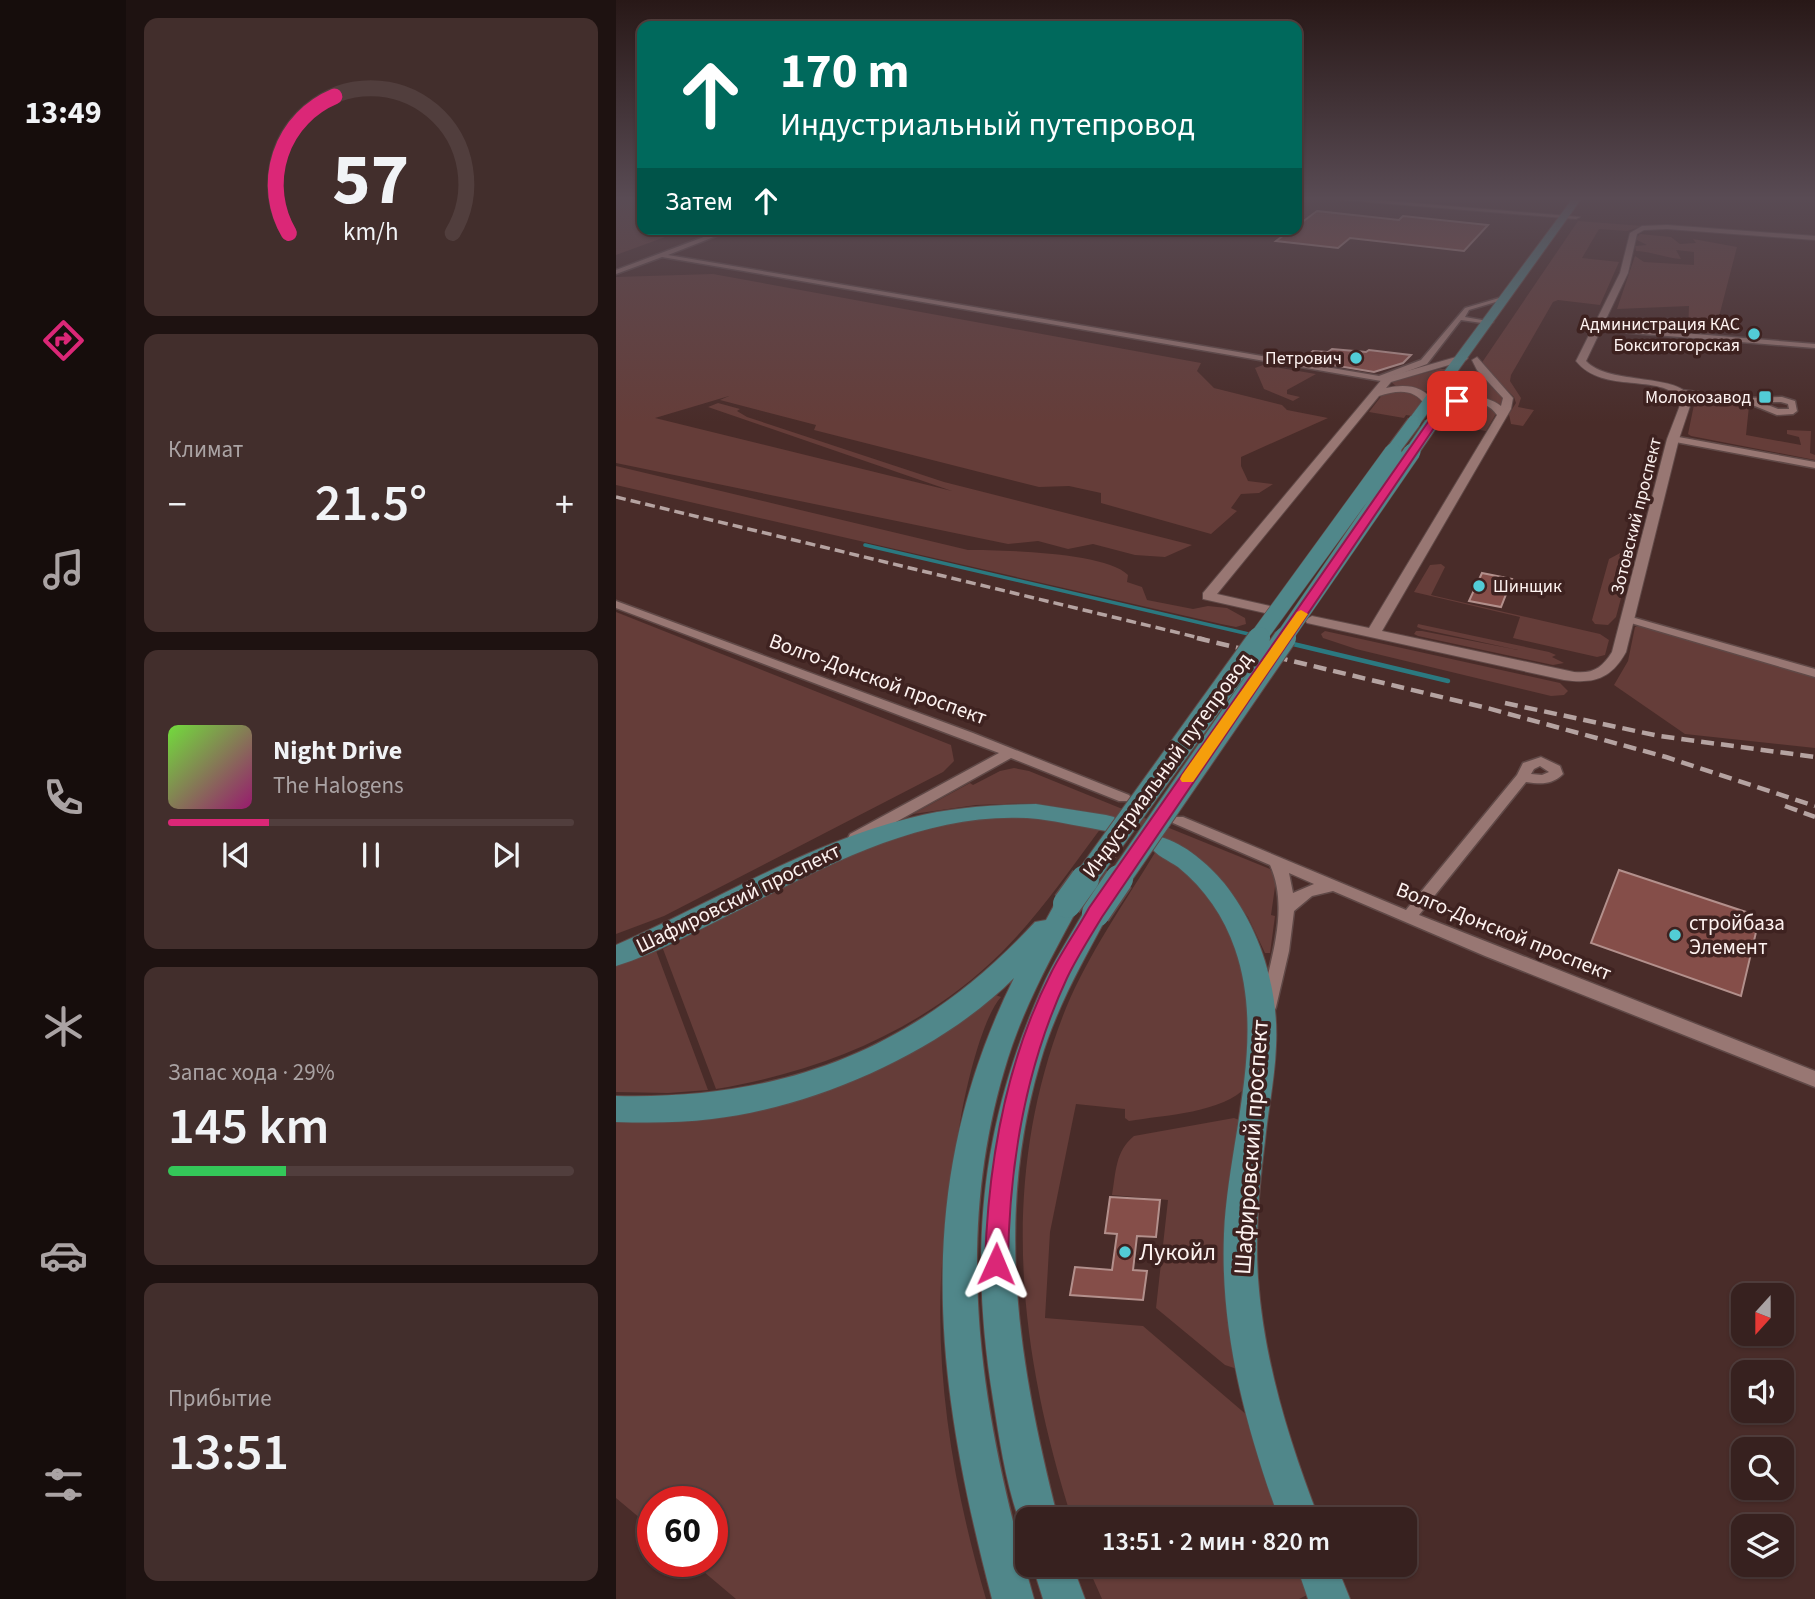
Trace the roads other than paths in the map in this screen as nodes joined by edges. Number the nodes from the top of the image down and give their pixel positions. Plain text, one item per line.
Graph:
1 (758, 273) edge
2 (1526, 273) edge
3 (1535, 273) edge
4 (1624, 273) edge
5 (1506, 298) junction
6 (1511, 312) dead end
7 (1459, 318) junction
8 (1504, 323) dead end
9 (1492, 328) junction
10 (1598, 328) junction
11 (1489, 344) dead end
12 (1815, 346) edge
13 (1463, 358) junction
14 (1477, 360) junction
15 (1469, 372) dead end
16 (1383, 379) junction
17 (1681, 392) junction
18 (1375, 394) junction
19 (1449, 399) joint
20 (1747, 400) dead end
21 (1429, 402) junction
22 (1503, 415) junction
23 (1423, 423) junction
24 (1673, 439) junction
25 (1815, 464) edge
26 (616, 604) edge
27 (1265, 609) dead end
28 (1628, 619) junction
29 (1312, 620) dead end
30 (1373, 633) junction
31 (1815, 673) edge
32 (1010, 753) junction
33 (1523, 777) dead end
34 (1124, 799) dead end
35 (1178, 820) dead end
36 (1106, 823) dead end
37 (1161, 845) dead end
38 (825, 855) junction
39 (1275, 859) junction
40 (1336, 886) junction
41 (1081, 908) junction
42 (1287, 909) junction
43 (1409, 917) junction
44 (616, 956) edge
45 (1263, 1038) junction
46 (1815, 1079) edge
47 (616, 1109) edge
48 (1035, 1507) edge
49 (1294, 1507) edge
50 (1057, 1577) edge
51 (1321, 1577) edge
52 (1013, 1599) edge
53 (1065, 1599) edge
54 (1329, 1599) edge

1 - 16 street
2 - 5 main road
3 - 6 main road
4 - 10 street
5 - 7 street
5 - 9 main road
7 - 9 street
7 - 16 street
8 - 9 main road
9 - 13 main road
10 - 12 street
10 - 17 street
11 - 14 main road
13 - 16 street
13 - 21 main road
14 - 15 main road
14 - 22 street
16 - 18 street
17 - 20 street
17 - 24 street, Зотовский проспект
18 - 21 street
18 - 27 street
19 - 22 street
19 - 23 main road
21 - 23 main road
22 - 30 street
23 - 41 main road, Индустриальный путепровод, bridge
23 - 41 main road, Индустриальный путепровод, bridge
24 - 25 street
24 - 28 street, Зотовский проспект
26 - 32 street, Волго-Донской проспект
28 - 30 street, Зотовский проспект
28 - 31 street
29 - 30 street
32 - 34 street, Волго-Донской проспект
32 - 38 street
33 - 43 street
35 - 39 street, Волго-Донской проспект
36 - 38 main road, Шафировский проспект
37 - 45 main road, Шафировский проспект
38 - 44 main road, Шафировский проспект
39 - 40 street, Волго-Донской проспект
39 - 42 street
40 - 42 street
40 - 43 street, Волго-Донской проспект
41 - 47 main road
41 - 48 main road
41 - 52 main road
42 - 45 street
43 - 46 street, Волго-Донской проспект
45 - 49 main road, Шафировский проспект
50 - 53 main road
51 - 54 main road

